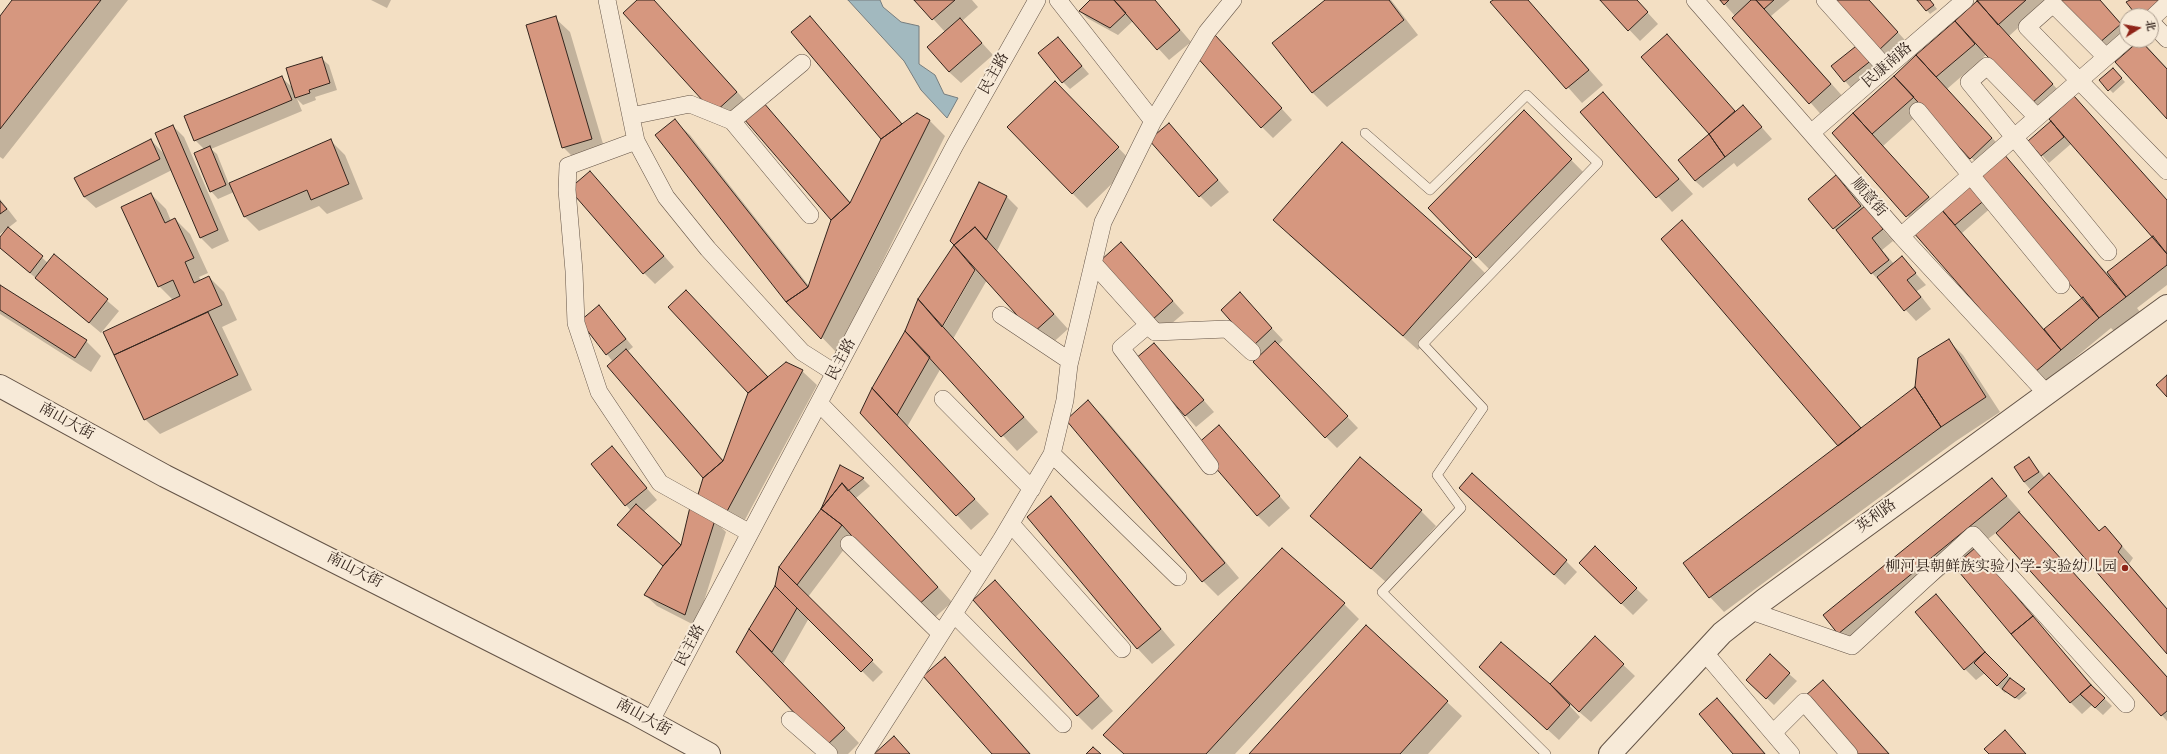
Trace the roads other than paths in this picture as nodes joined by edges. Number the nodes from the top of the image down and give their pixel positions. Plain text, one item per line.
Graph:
1 (607, 0) edge
2 (1036, 0) edge
3 (1058, 0) edge
4 (1233, 0) edge
5 (1695, 0) edge
6 (1825, 0) edge
7 (1953, 3) edge
8 (2167, 4) edge
9 (2159, 12) edge
10 (2159, 30) edge
11 (2167, 39) edge
12 (2119, 46) edge
13 (2106, 57) junction
14 (802, 63) dead end
15 (1886, 68) junction
16 (2079, 80) junction
17 (1918, 111) dead end
18 (631, 116) junction
19 (2037, 117) junction
20 (732, 121) junction
21 (1153, 121) junction
22 (1365, 133) dead end
23 (1811, 133) junction
24 (2014, 137) junction
25 (636, 141) junction
26 (2167, 171) edge
27 (1971, 175) junction
28 (810, 215) dead end
29 (1901, 236) junction
30 (2108, 252) dead end
31 (1093, 263) junction
32 (2061, 285) dead end
33 (2167, 306) edge
34 (1001, 315) dead end
35 (1148, 325) junction
36 (1252, 352) dead end
37 (1070, 361) junction
38 (835, 372) junction
39 (0, 386) edge
40 (2046, 393) junction
41 (0, 398) edge
42 (943, 399) dead end
43 (819, 403) junction
44 (1052, 454) junction
45 (1210, 466) dead end
46 (1032, 489) junction
47 (1011, 524) junction
48 (750, 533) junction
49 (849, 544) dead end
50 (982, 570) junction
51 (1178, 577) dead end
52 (1751, 611) junction
53 (954, 614) junction
54 (941, 634) junction
55 (1122, 649) dead end
56 (1705, 653) junction
57 (2126, 704) dead end
58 (649, 720) junction
59 (790, 720) dead end
60 (1063, 724) dead end
61 (1772, 733) junction
62 (680, 754) edge
63 (709, 754) edge
64 (828, 754) edge
65 (865, 754) edge
66 (1546, 754) edge
67 (1610, 754) edge
68 (1791, 754) edge
69 (1849, 754) edge

1 - 18 street
2 - 38 street, 民主路
3 - 21 street
4 - 21 street
5 - 23 street, 顺意街
6 - 15 street
7 - 15 street, 民康南路
8 - 9 street
10 - 11 street
12 - 13 street
13 - 16 street
13 - 16 street
14 - 20 street
15 - 23 street, 民康南路
16 - 19 street
16 - 26 street
17 - 27 street
18 - 20 street
18 - 25 street
19 - 24 street
19 - 24 street
20 - 28 street
21 - 31 street
22 - 66 lane
23 - 29 street, 顺意街
24 - 27 street
24 - 30 street
25 - 38 street
25 - 48 street
27 - 29 street
27 - 32 street
29 - 40 street, 顺意街
31 - 35 street
31 - 37 street
33 - 40 street, 英利路
34 - 37 street
35 - 36 street
35 - 45 street
37 - 44 street
38 - 43 street, 民主路
39 - 58 street, 南山大街
40 - 52 street, 英利路
41 - 62 street, 南山大街
42 - 46 street
43 - 48 street, 民主路
43 - 50 street
44 - 46 street
44 - 51 street
46 - 47 street
47 - 50 street
47 - 55 street
48 - 58 street, 民主路
49 - 54 street
50 - 53 street
52 - 56 street, 英利路
52 - 57 street
53 - 54 street
53 - 60 street
54 - 65 street
56 - 61 street
56 - 67 street, 英利路
58 - 63 street, 南山大街
59 - 64 street
61 - 68 street
61 - 69 street

